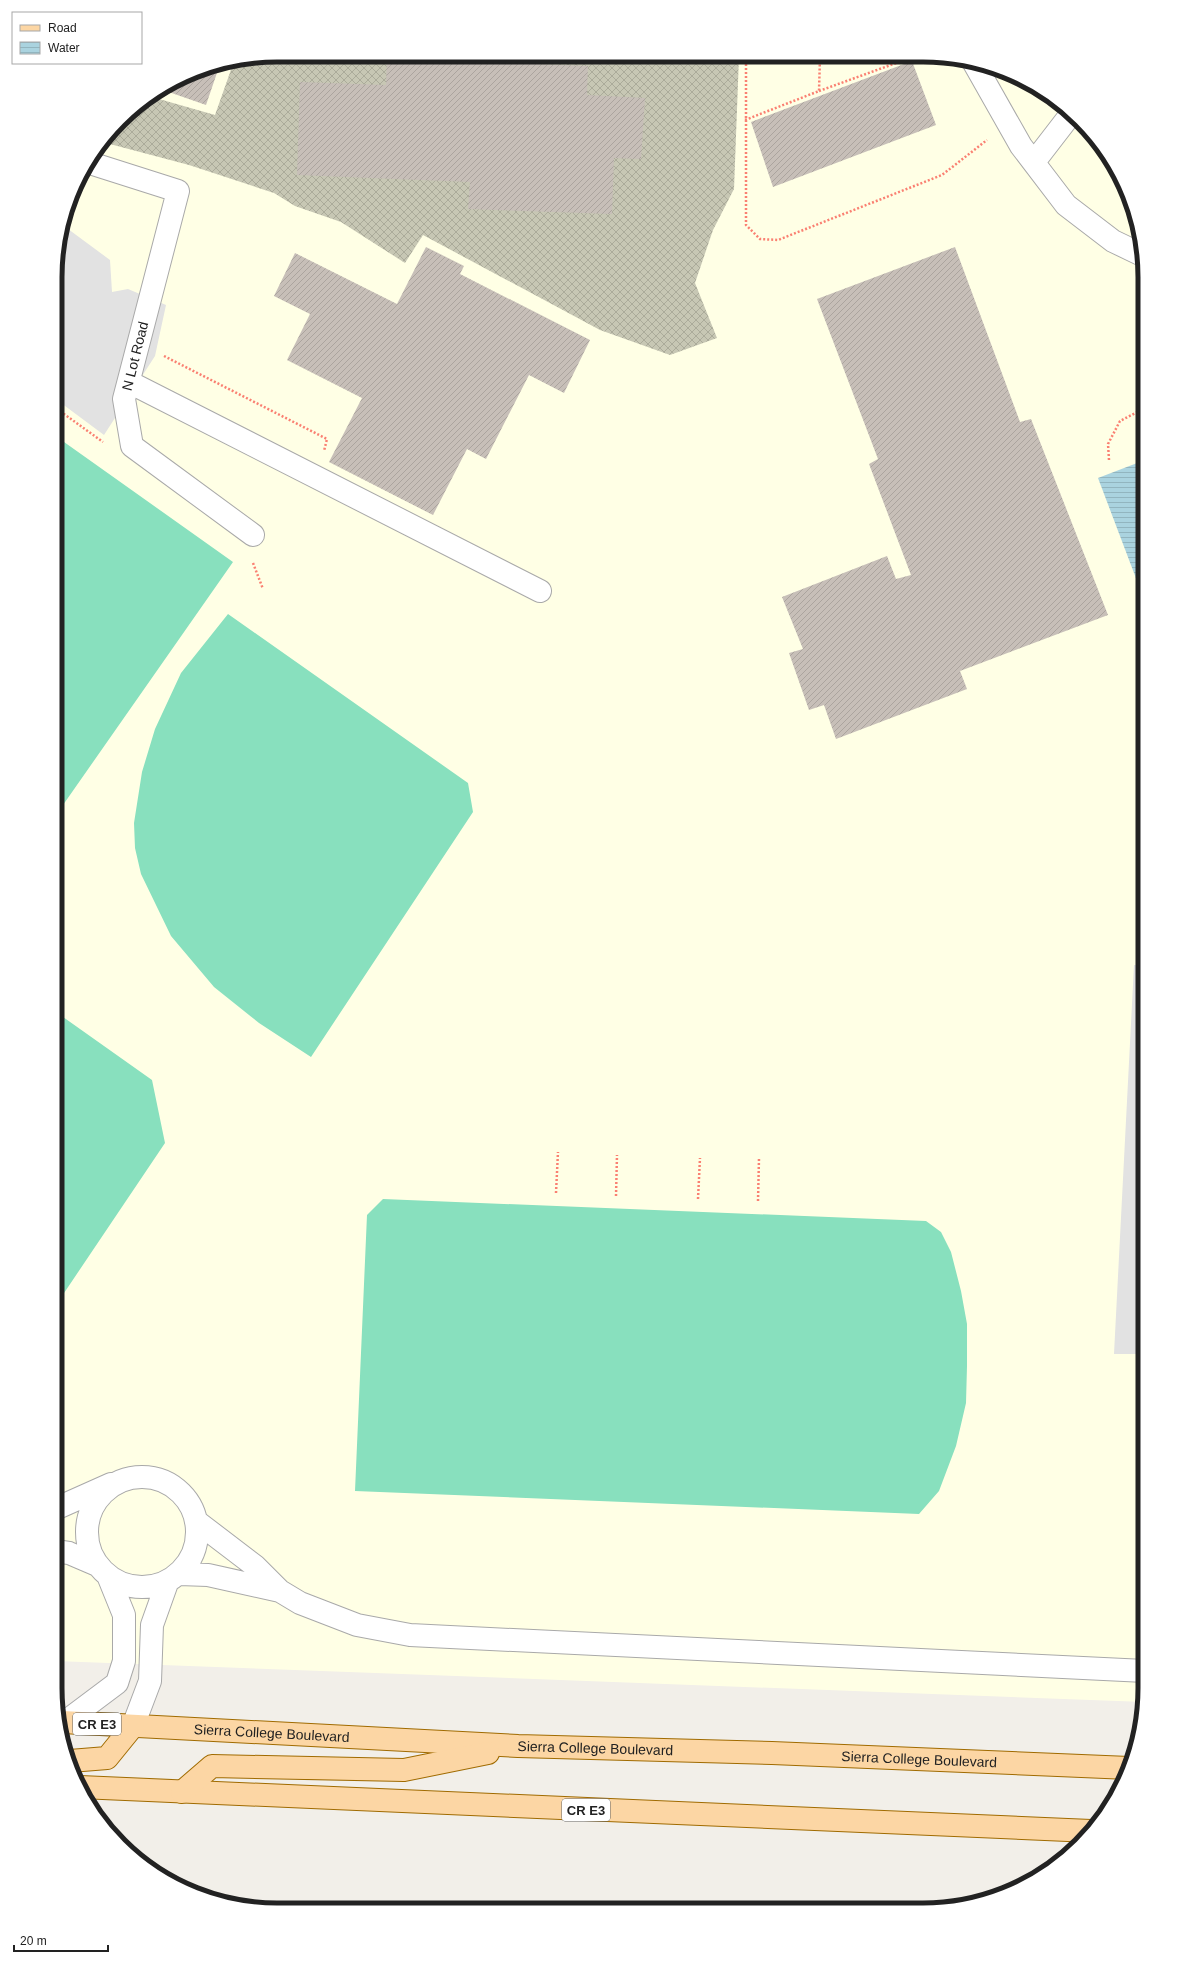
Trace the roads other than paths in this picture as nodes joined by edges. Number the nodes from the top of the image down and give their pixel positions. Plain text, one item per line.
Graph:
1 (977, 69) edge
2 (1068, 118) edge
3 (1034, 162) junction
4 (94, 164) edge
5 (1136, 252) edge
6 (129, 382) junction
7 (253, 534) dead end
8 (540, 591) dead end
9 (123, 1479) junction
10 (62, 1506) edge
11 (196, 1521) junction
12 (62, 1552) edge
13 (103, 1572) junction
14 (173, 1578) junction
15 (280, 1591) junction
16 (1138, 1671) edge
17 (65, 1721) edge
18 (65, 1722) edge
19 (133, 1726) junction
20 (518, 1746) junction
21 (74, 1761) edge
22 (1123, 1768) edge
23 (87, 1787) edge
24 (182, 1792) junction
25 (1084, 1831) edge

1 - 3 street
2 - 3 street
3 - 5 street
4 - 6 street, N Lot Road
6 - 7 street, N Lot Road
6 - 8 street
9 - 10 street
9 - 11 street
9 - 13 street
11 - 14 street
11 - 15 street
12 - 13 street
13 - 14 street
13 - 17 street
14 - 15 street
14 - 19 street
15 - 16 street
18 - 19 main road, Sierra College Boulevard / CR E3
19 - 20 main road, Sierra College Boulevard / CR E3
19 - 21 main road
20 - 22 main road, Sierra College Boulevard / CR E3
20 - 24 main road
23 - 24 main road, CR E3
24 - 25 main road, CR E3

